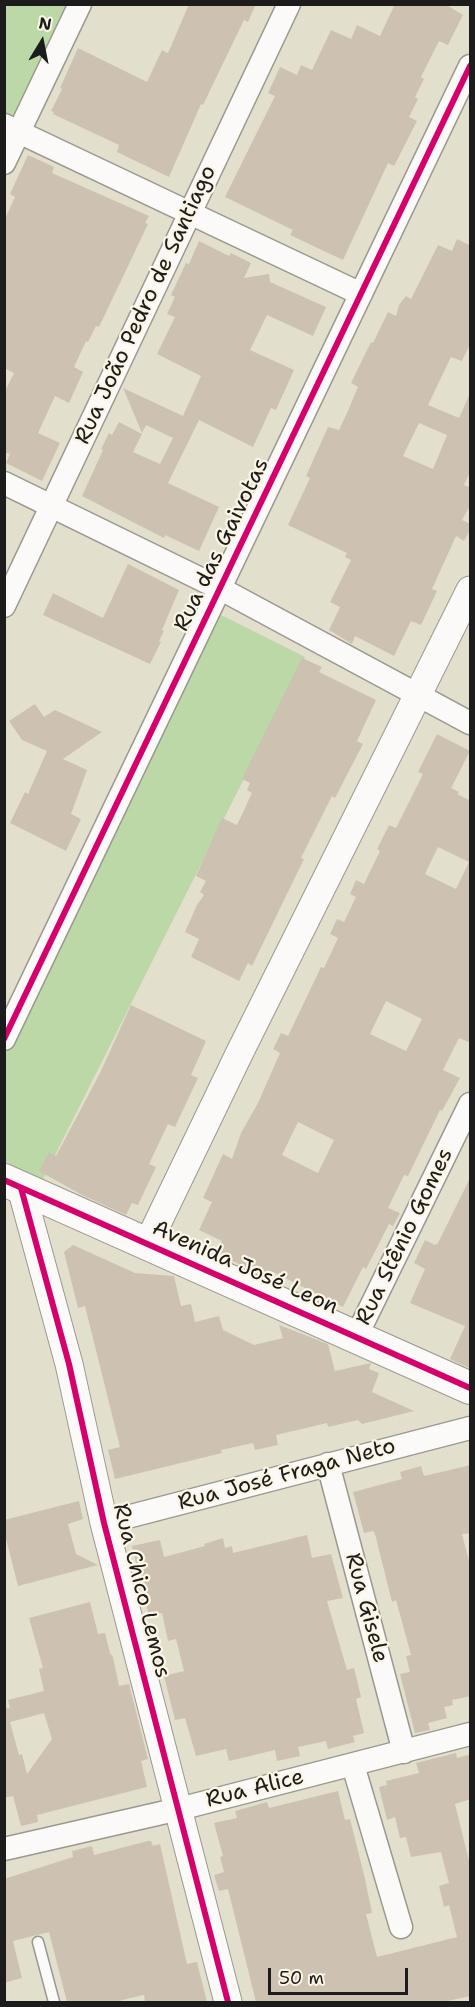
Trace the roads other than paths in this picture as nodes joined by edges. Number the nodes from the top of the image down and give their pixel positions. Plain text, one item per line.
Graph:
1 (80, 4) edge
2 (289, 4) edge
3 (471, 66) edge
4 (12, 129) edge
5 (4, 164) edge
6 (190, 213) junction
7 (361, 294) junction
8 (4, 483) edge
9 (51, 505) junction
10 (221, 589) junction
11 (471, 590) edge
12 (4, 606) edge
13 (418, 697) junction
14 (471, 723) edge
15 (4, 1039) edge
16 (471, 1104) edge
17 (13, 1184) edge
18 (147, 1245) junction
19 (356, 1337) junction
20 (471, 1388) edge
21 (471, 1428) edge
22 (328, 1464) junction
23 (105, 1523) junction
24 (471, 1734) edge
25 (405, 1752) junction
26 (353, 1764) junction
27 (179, 1809) junction
28 (4, 1849) edge
29 (401, 1927) dead end
30 (39, 1941) dead end
31 (54, 2002) edge
32 (228, 2002) edge

1 - 4 street
2 - 6 street, Rua João Pedro de Santiago
3 - 7 street, Rua das Gaivotas
4 - 5 street
4 - 6 street
6 - 7 street
6 - 9 street, Rua João Pedro de Santiago
7 - 10 street, Rua das Gaivotas
8 - 9 street
9 - 10 street
9 - 12 street, Rua João Pedro de Santiago
10 - 13 street
10 - 15 street, Rua das Gaivotas
11 - 13 street
13 - 14 street
13 - 18 street
16 - 19 street, Rua Stênio Gomes
17 - 18 main road, Avenida José Leon
17 - 23 street, Rua Chico Lemos
18 - 19 main road, Avenida José Leon
19 - 20 main road, Avenida José Leon
21 - 22 street, Rua José Fraga Neto
22 - 23 street, Rua José Fraga Neto
22 - 25 street, Rua Gisele
23 - 27 street, Rua Chico Lemos
24 - 25 street, Rua Alice
25 - 26 street, Rua Alice
26 - 27 street, Rua Alice
26 - 29 street
27 - 28 street, Rua Alice
27 - 32 street, Rua Chico Lemos
30 - 31 lane

